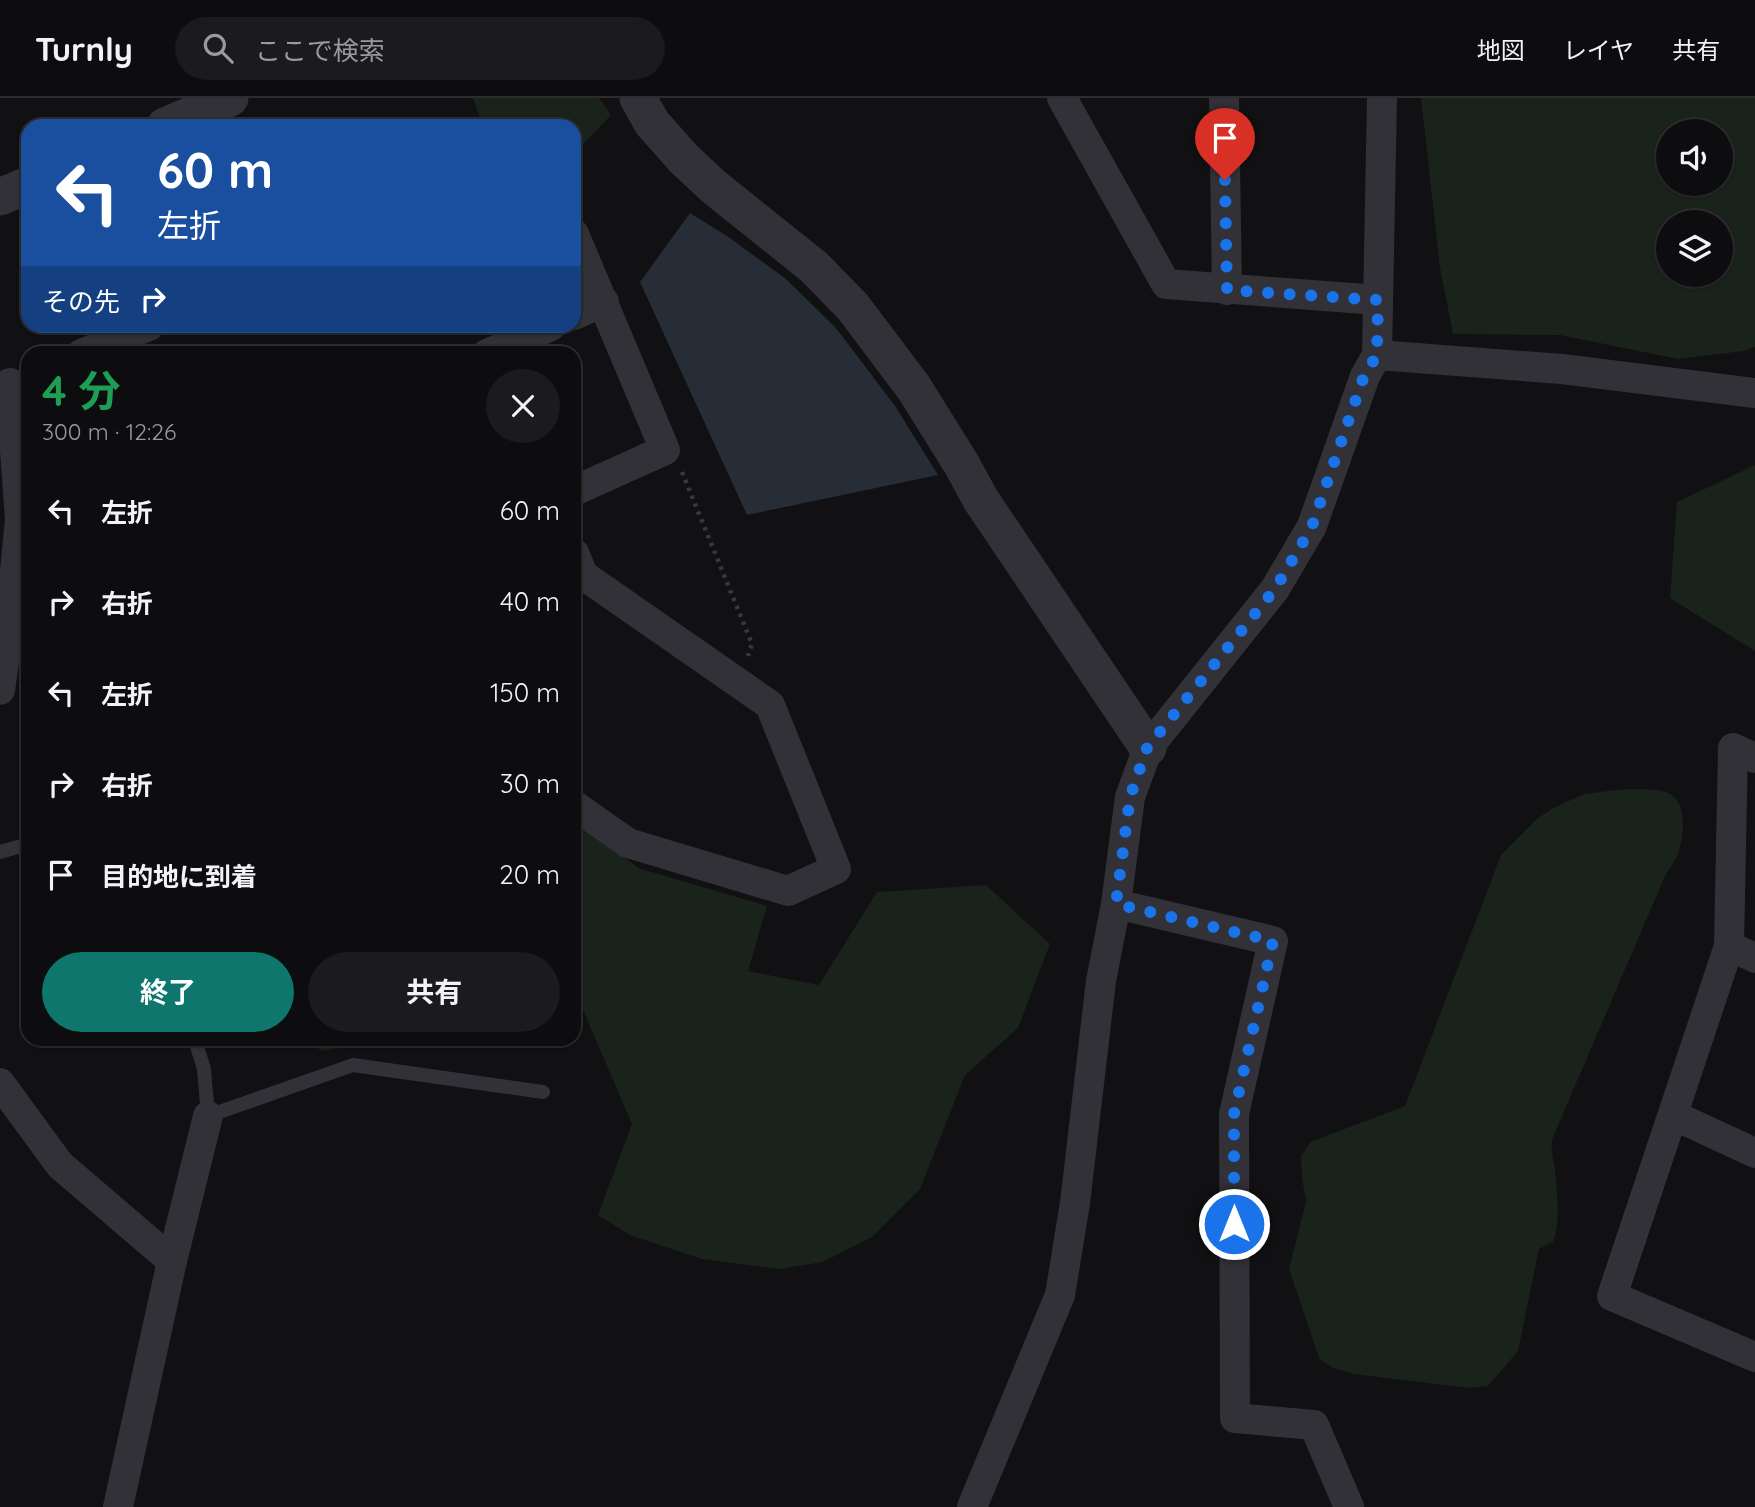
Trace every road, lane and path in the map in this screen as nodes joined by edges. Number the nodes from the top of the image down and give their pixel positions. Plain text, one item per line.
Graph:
1 (230, 98) edge
2 (638, 98) edge
3 (1062, 98) edge
4 (1224, 98) edge
5 (1382, 98) edge
6 (181, 119) edge
7 (21, 188) edge
8 (0, 197) edge
9 (581, 250) edge
10 (1227, 290) junction
11 (1378, 300) junction
12 (604, 302) junction
13 (581, 313) edge
14 (132, 333) edge
15 (535, 333) edge
16 (100, 346) edge
17 (505, 346) edge
18 (1377, 355) junction
19 (13, 382) edge
20 (1755, 393) edge
21 (665, 450) junction
22 (21, 481) edge
23 (581, 488) edge
24 (21, 540) edge
25 (581, 570) edge
26 (738, 683) junction
27 (10, 685) edge
28 (1147, 748) junction
29 (1755, 758) edge
30 (581, 810) edge
31 (21, 846) edge
32 (0, 852) edge
33 (1116, 904) junction
34 (1742, 952) edge
35 (197, 1046) edge
36 (0, 1083) edge
37 (543, 1092) dead end
38 (1672, 1115) junction
39 (208, 1116) junction
40 (1755, 1153) edge
41 (172, 1261) junction
42 (1755, 1357) edge
43 (118, 1507) edge
44 (972, 1507) edge
45 (1349, 1507) edge

1 - 6 street
2 - 28 street
3 - 10 street
4 - 10 street
5 - 11 street
7 - 8 street
9 - 12 street
10 - 11 street
11 - 18 street
12 - 13 street
12 - 21 street
14 - 16 street
15 - 17 street
18 - 20 street
18 - 28 street
19 - 22 street
21 - 23 street
21 - 26 path
24 - 27 street
25 - 26 street
26 - 30 street
28 - 33 street
29 - 34 street
31 - 32 lane
33 - 44 street
33 - 45 street
34 - 38 street
35 - 39 lane
36 - 41 street
37 - 39 lane
38 - 40 street
38 - 42 street
39 - 41 street
41 - 43 street

